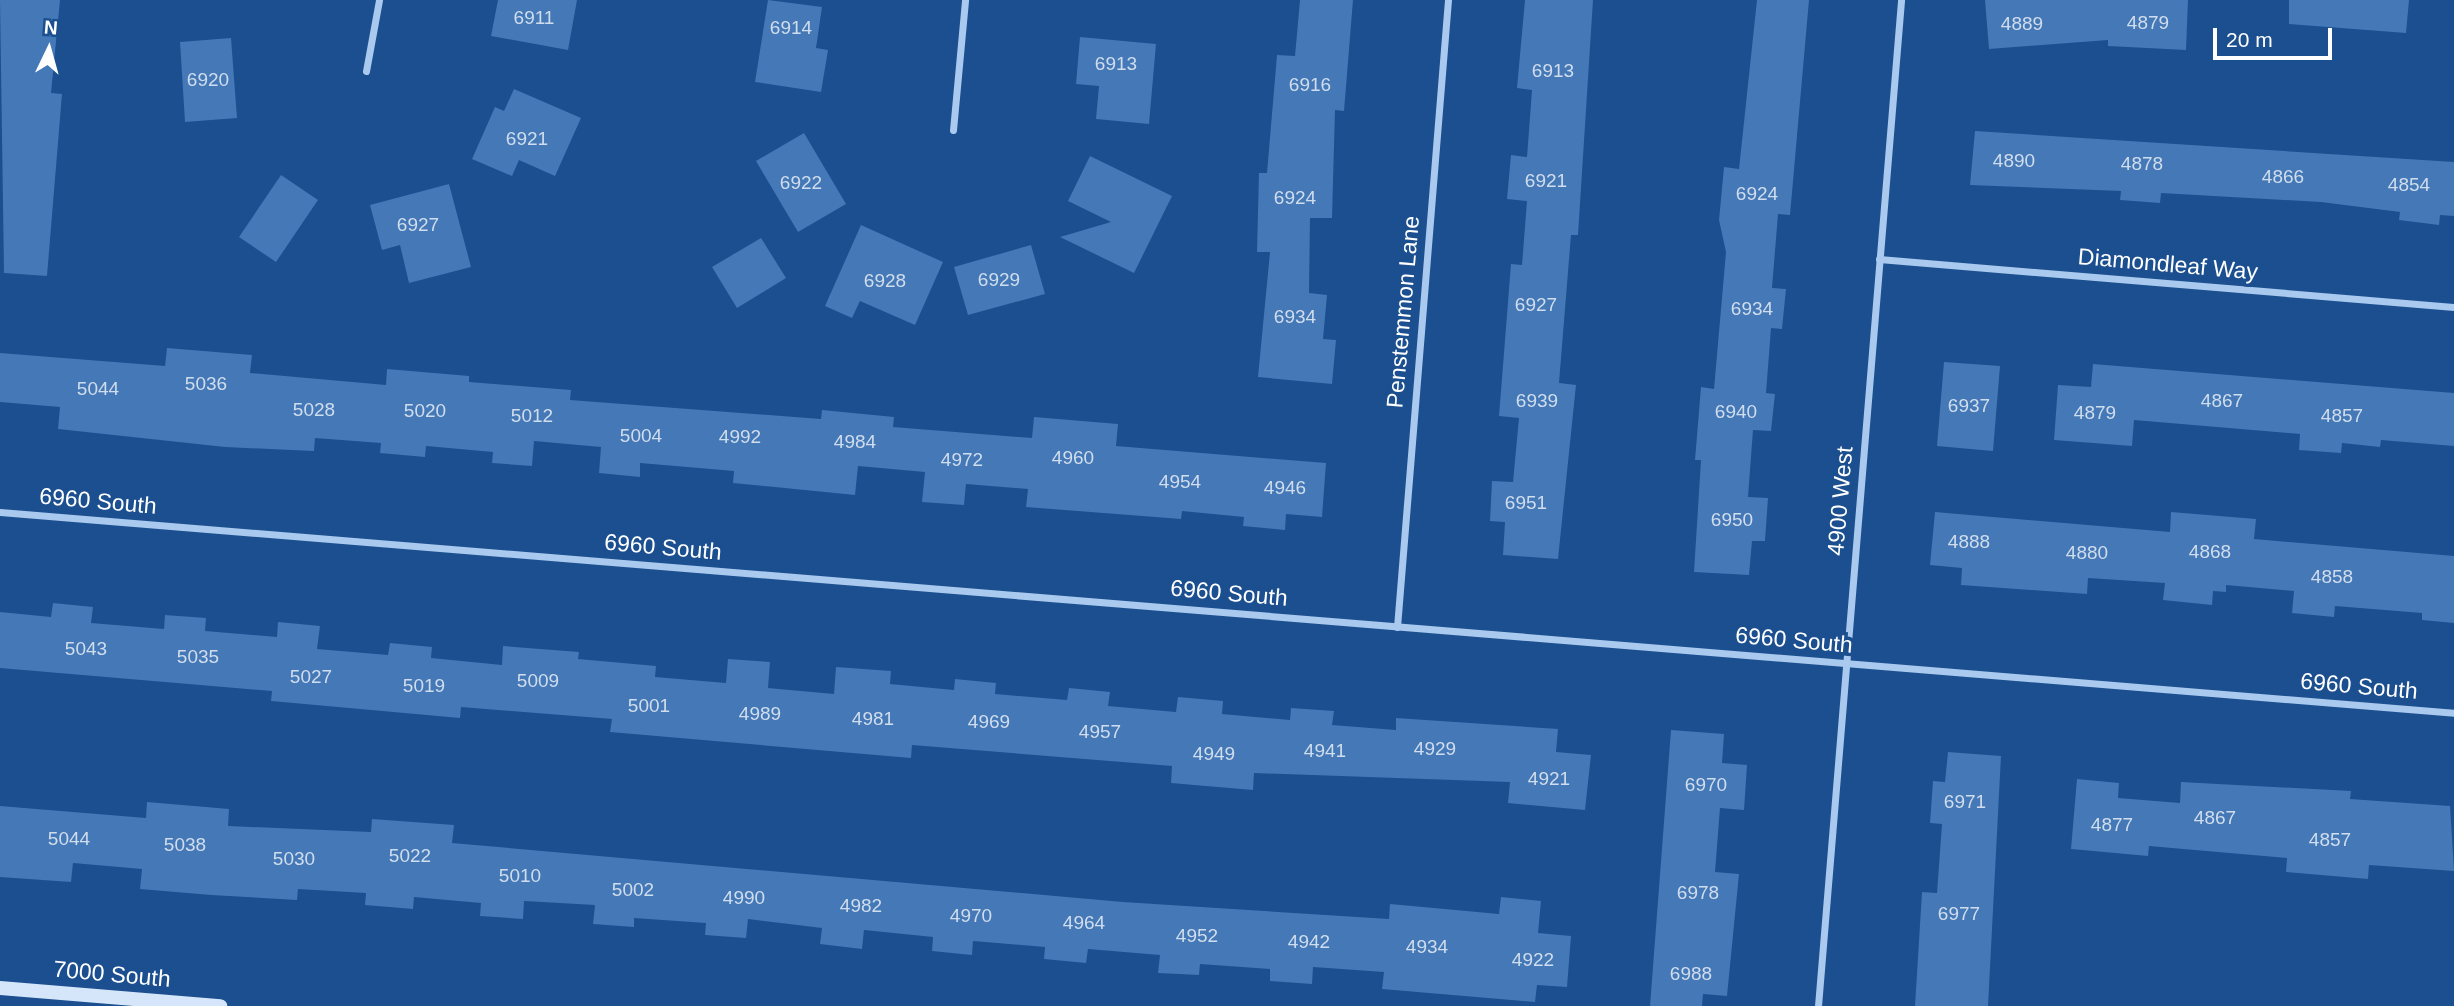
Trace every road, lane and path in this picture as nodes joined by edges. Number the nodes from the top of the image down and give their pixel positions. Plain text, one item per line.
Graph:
1 (379, 0) edge
2 (965, 0) edge
3 (1448, 0) edge
4 (1901, 0) edge
5 (366, 71) dead end
6 (953, 130) dead end
7 (1879, 259) junction
8 (2454, 307) edge
9 (0, 512) edge
10 (1397, 626) junction
11 (1846, 663) junction
12 (2454, 713) edge
13 (0, 988) edge
14 (219, 1006) edge
15 (1818, 1006) edge

1 - 5 street
2 - 6 street
3 - 10 street, Penstemmon Lane
4 - 7 street, 4900 West
7 - 8 street, Diamondleaf Way
7 - 11 street, 4900 West
9 - 10 street, 6960 South
10 - 11 street, 6960 South
11 - 12 street, 6960 South
11 - 15 street, 4900 West
13 - 14 street, 7000 South

